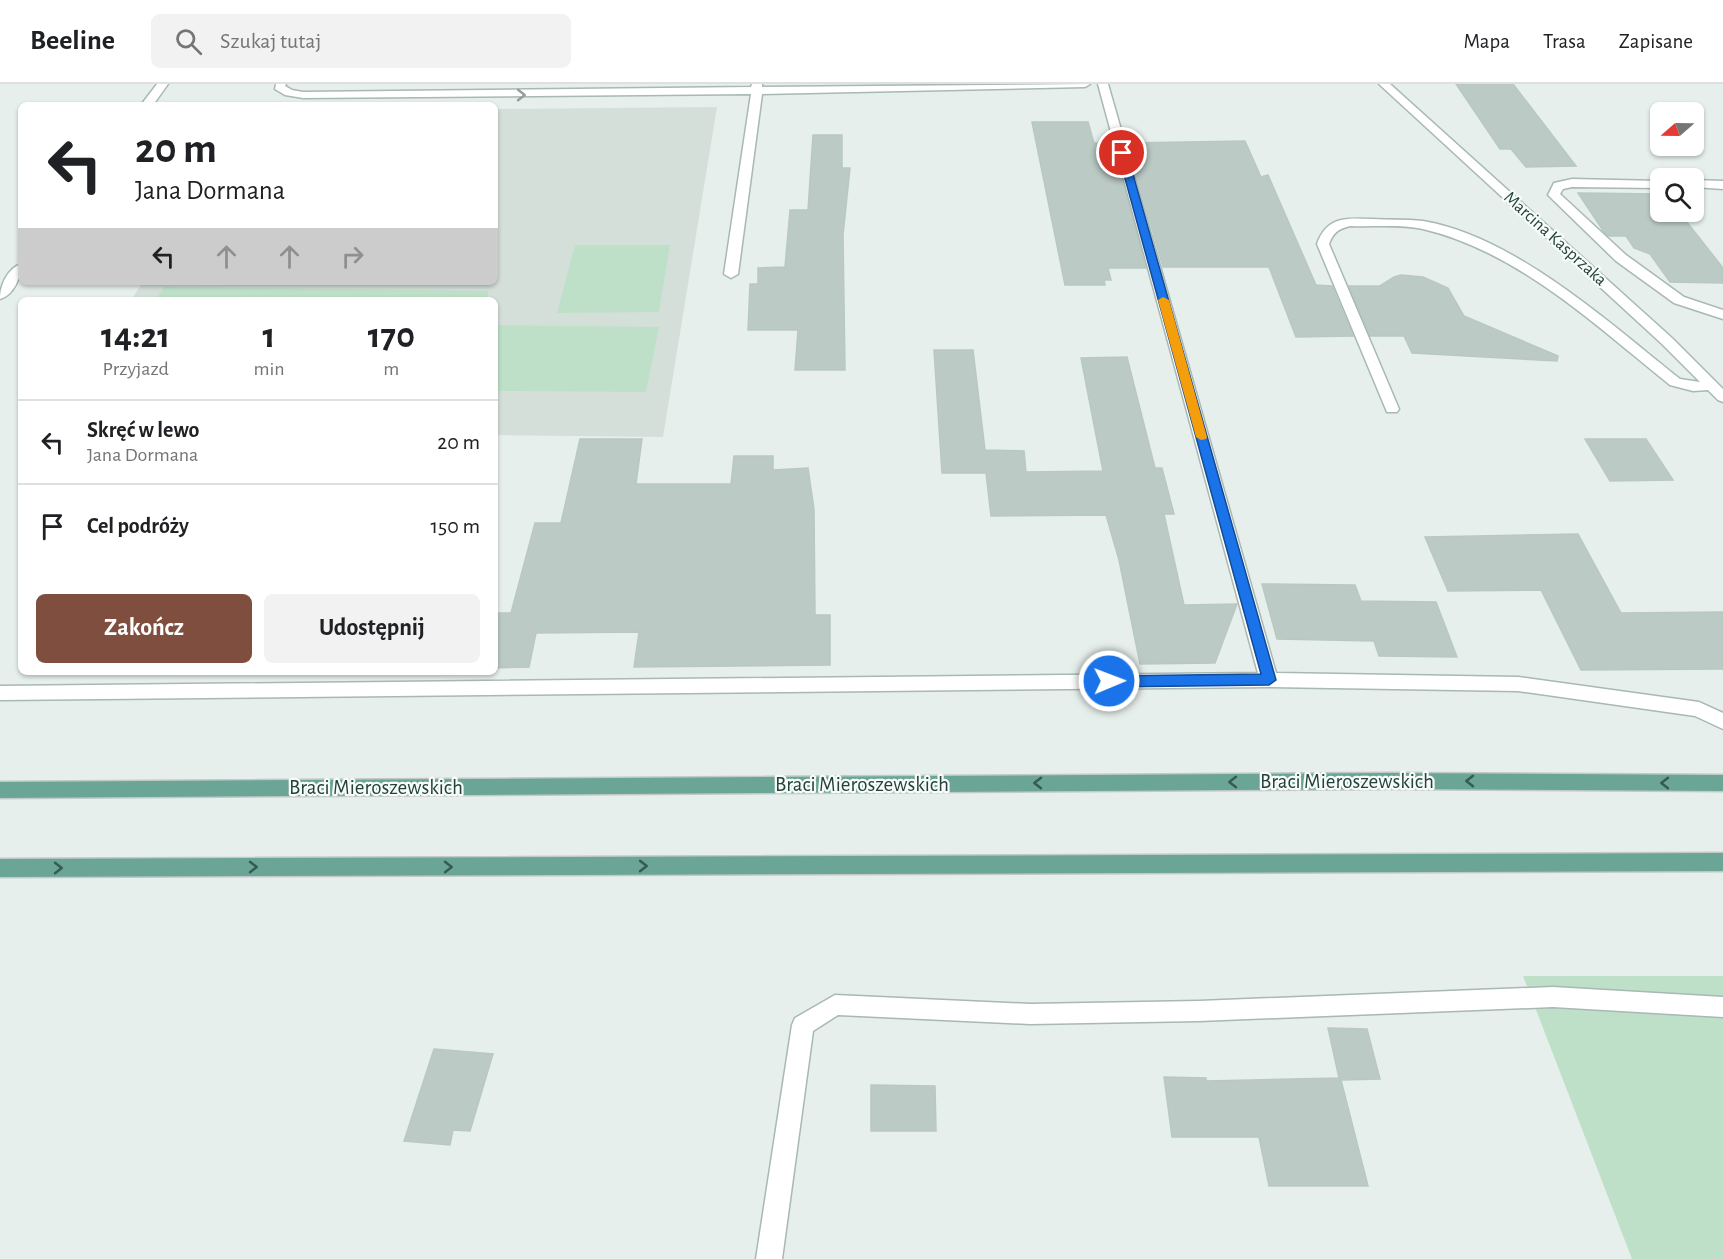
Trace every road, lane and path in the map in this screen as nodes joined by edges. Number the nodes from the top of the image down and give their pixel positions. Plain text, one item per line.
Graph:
1 (163, 84) edge
2 (281, 84) edge
3 (1017, 84) edge
4 (1085, 84) edge
5 (1103, 84) edge
6 (1384, 84) edge
7 (757, 87) edge
8 (580, 89) edge
9 (149, 102) edge
10 (1650, 184) edge
11 (1704, 184) edge
12 (1723, 185) edge
13 (18, 272) edge
14 (731, 274) dead end
15 (0, 296) edge
16 (1723, 315) edge
17 (1712, 385) junction
18 (1723, 397) edge
19 (1392, 409) dead end
20 (1269, 680) junction
21 (0, 693) edge
22 (1723, 722) edge
23 (1723, 783) edge
24 (0, 790) edge
25 (1723, 862) edge
26 (0, 868) edge
27 (1723, 1007) edge
28 (769, 1259) edge

1 - 9 street
2 -> 8 street
3 - 4 street
3 - 7 street
5 - 20 street
6 - 17 street, Marcina Kasprzaka
7 - 8 street
7 - 14 street
10 - 16 street
11 - 12 street
13 - 15 street
17 - 18 street, Marcina Kasprzaka
17 - 19 street
20 - 21 street
20 - 22 street
23 -> 24 main road, Braci Mieroszewskich
26 -> 25 main road
27 - 28 street

